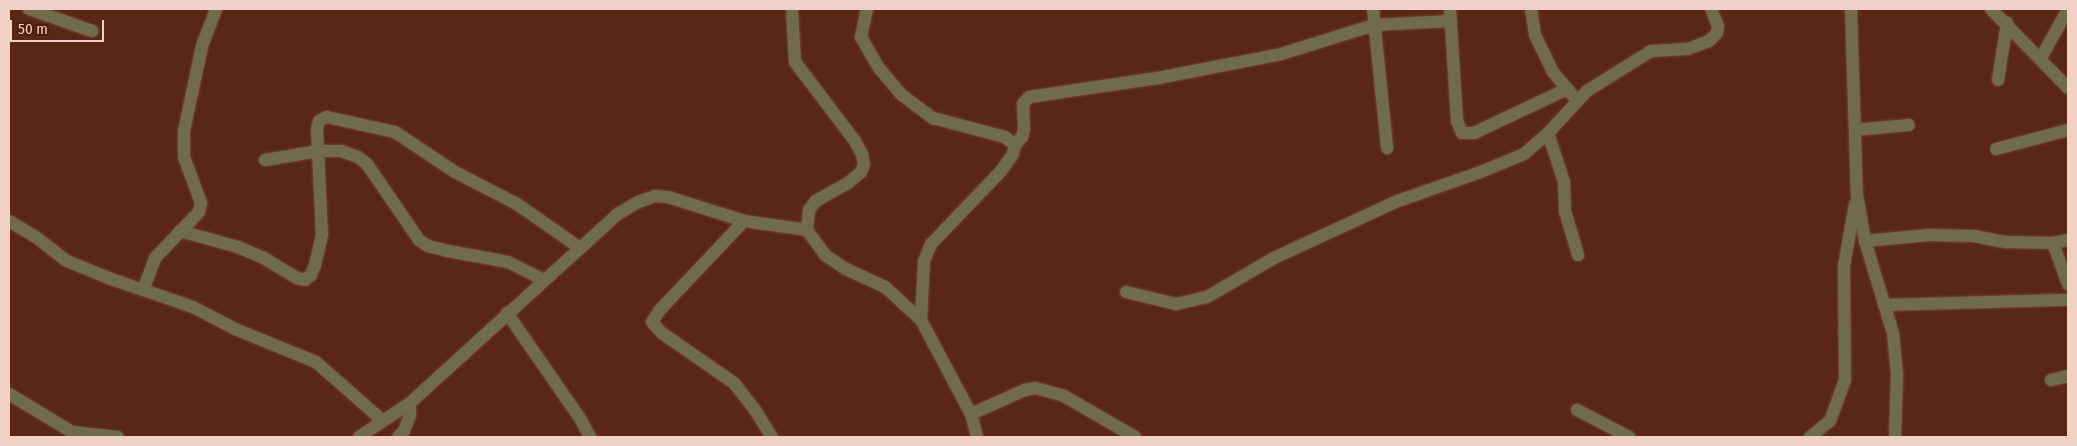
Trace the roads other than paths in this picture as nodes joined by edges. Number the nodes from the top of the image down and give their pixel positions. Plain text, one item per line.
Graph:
1 (29, 9) edge
2 (216, 9) edge
3 (792, 9) edge
4 (867, 9) edge
5 (1373, 9) edge
6 (1531, 9) edge
7 (1711, 9) edge
8 (1851, 9) edge
9 (1992, 9) edge
10 (2068, 9) edge
11 (1450, 15) edge
12 (2007, 23) junction
13 (1374, 25) junction
14 (92, 31) dead end
15 (2041, 58) junction
16 (1998, 80) dead end
17 (2068, 88) edge
18 (1567, 89) junction
19 (1576, 100) junction
20 (1909, 126) dead end
21 (1855, 130) junction
22 (2068, 130) edge
23 (1548, 133) junction
24 (1015, 145) junction
25 (1387, 148) dead end
26 (1996, 149) dead end
27 (318, 151) junction
28 (265, 160) dead end
29 (1857, 195) junction
30 (9, 221) edge
31 (744, 221) junction
32 (807, 230) junction
33 (180, 231) junction
34 (2068, 240) edge
35 (1865, 241) junction
36 (2054, 242) junction
37 (580, 248) junction
38 (1578, 255) dead end
39 (544, 280) junction
40 (2068, 284) edge
41 (143, 290) junction
42 (1126, 292) dead end
43 (2068, 300) edge
44 (1884, 305) junction
45 (507, 313) junction
46 (921, 320) junction
47 (2068, 376) edge
48 (2051, 380) dead end
49 (11, 400) edge
50 (410, 403) junction
51 (1577, 410) dead end
52 (971, 414) junction
53 (384, 421) junction
54 (118, 437) edge
55 (359, 437) edge
56 (398, 437) edge
57 (590, 437) edge
58 (772, 437) edge
59 (977, 437) edge
60 (1135, 437) edge
61 (1629, 437) edge
62 (1810, 437) edge
63 (1895, 437) edge

1 - 14 street
2 - 33 street
3 - 32 street
4 - 24 street
5 - 13 street
6 - 18 street
7 - 19 street
8 - 21 street
9 - 12 street
10 - 15 street
11 - 13 street
11 - 18 street
12 - 15 street
12 - 16 street
13 - 24 street
13 - 25 street
15 - 17 street
18 - 19 street
19 - 23 street
20 - 21 street
21 - 29 street
22 - 26 street
23 - 38 street
23 - 42 street
24 - 46 street
27 - 28 street
27 - 33 street
27 - 37 street
27 - 39 street
29 - 35 street
29 - 62 street
30 - 41 street
31 - 32 street
31 - 37 street
31 - 58 street
32 - 46 street
33 - 41 street
34 - 36 street
35 - 36 street
35 - 44 street
36 - 40 street
37 - 39 street
39 - 45 street
41 - 53 street
43 - 44 street
44 - 63 street
45 - 50 street
45 - 57 street
46 - 52 street
47 - 48 street
49 - 54 street
50 - 53 street
50 - 56 street
51 - 61 street
52 - 59 street
52 - 60 street
53 - 55 street

